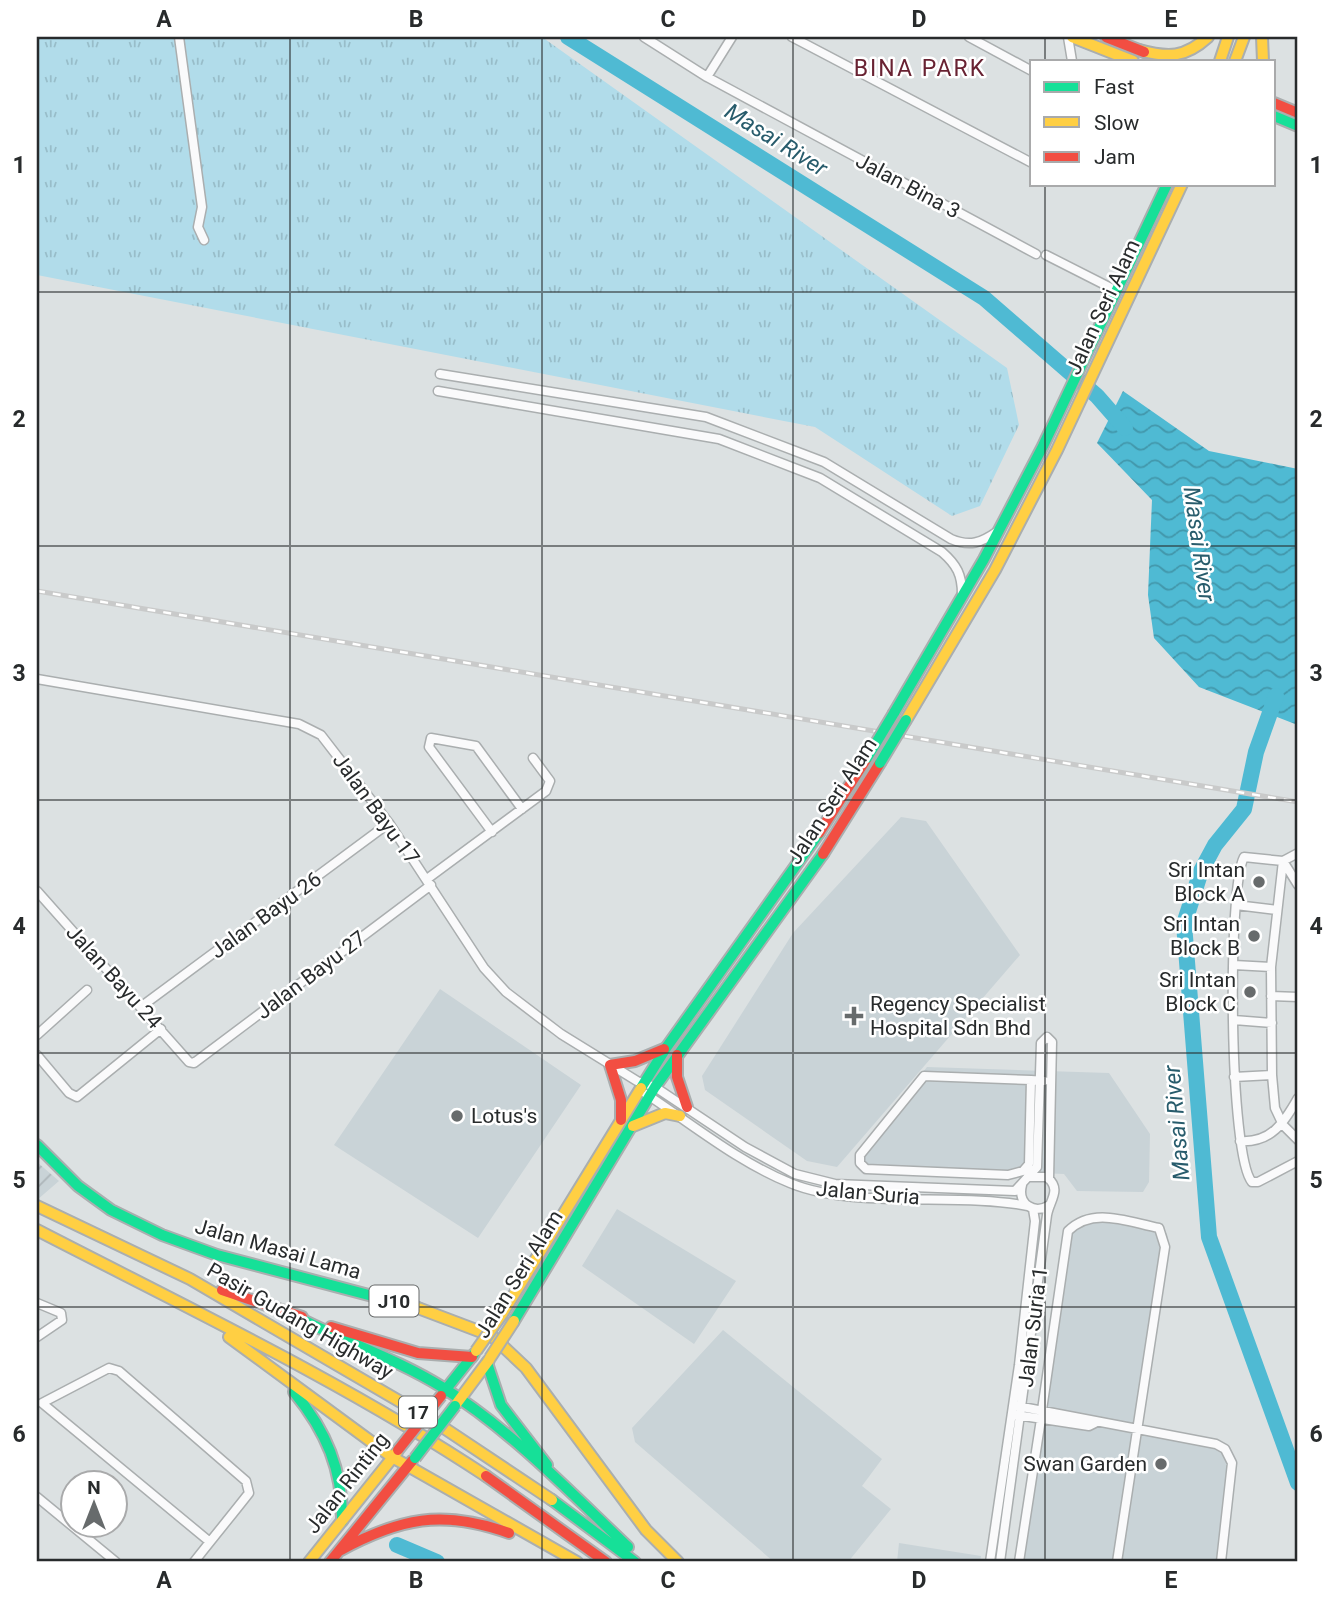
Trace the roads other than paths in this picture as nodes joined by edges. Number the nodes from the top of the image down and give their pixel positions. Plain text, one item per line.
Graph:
1 (179, 37) edge
2 (644, 37) edge
3 (732, 37) edge
4 (792, 37) edge
5 (969, 37) edge
6 (1070, 37) edge
7 (1106, 37) edge
8 (1208, 37) edge
9 (1228, 37) edge
10 (1244, 37) edge
11 (1262, 37) edge
12 (1139, 50) junction
13 (1072, 60) edge
14 (1130, 60) edge
15 (1164, 60) edge
16 (1220, 60) edge
17 (1235, 60) edge
18 (1263, 60) edge
19 (1030, 70) edge
20 (707, 77) junction
21 (1278, 105) edge
22 (1298, 113) edge
23 (1277, 119) edge
24 (1298, 126) edge
25 (1030, 162) edge
26 (1162, 186) edge
27 (1166, 186) edge
28 (1181, 186) edge
29 (1187, 186) edge
30 (1156, 208) junction
31 (1169, 212) junction
32 (204, 240) dead end
33 (1036, 254) dead end
34 (1046, 255) dead end
35 (1115, 290) junction
36 (440, 374) dead end
37 (438, 391) dead end
38 (999, 531) junction
39 (962, 597) junction
40 (37, 680) edge
41 (533, 758) dead end
42 (522, 810) junction
43 (390, 824) junction
44 (492, 832) junction
45 (1298, 853) edge
46 (1283, 861) junction
47 (429, 882) junction
48 (1298, 885) edge
49 (37, 891) edge
50 (1236, 905) junction
51 (1277, 910) junction
52 (1234, 965) junction
53 (1271, 967) junction
54 (87, 990) dead end
55 (1271, 996) junction
56 (1298, 998) edge
57 (142, 1006) junction
58 (1234, 1020) junction
59 (1272, 1023) junction
60 (161, 1029) junction
61 (37, 1035) edge
62 (666, 1048) junction
63 (37, 1055) edge
64 (677, 1055) junction
65 (191, 1063) joint
66 (610, 1065) junction
67 (1272, 1075) junction
68 (1234, 1077) junction
69 (1035, 1081) junction
70 (1050, 1081) junction
71 (646, 1087) junction
72 (1298, 1098) edge
73 (683, 1111) junction
74 (626, 1125) junction
75 (1283, 1125) junction
76 (1298, 1140) edge
77 (1240, 1141) junction
78 (37, 1145) edge
79 (1298, 1161) edge
80 (982, 1174) junction
81 (1031, 1177) junction
82 (1049, 1179) junction
83 (1022, 1185) junction
84 (953, 1189) junction
85 (1050, 1205) junction
86 (37, 1206) edge
87 (1031, 1207) junction
88 (37, 1230) edge
89 (190, 1279) junction
90 (37, 1303) edge
91 (196, 1315) junction
92 (293, 1315) junction
93 (37, 1337) edge
94 (474, 1354) junction
95 (258, 1358) junction
96 (488, 1360) junction
97 (443, 1393) junction
98 (458, 1402) junction
99 (1012, 1410) junction
100 (1022, 1411) junction
101 (1042, 1414) junction
102 (1137, 1430) junction
103 (395, 1454) junction
104 (412, 1462) junction
105 (565, 1488) junction
106 (37, 1497) edge
107 (342, 1521) junction
108 (210, 1542) junction
109 (339, 1551) junction
110 (559, 1553) junction
111 (116, 1562) edge
112 (194, 1562) edge
113 (310, 1562) edge
114 (330, 1562) edge
115 (577, 1562) edge
116 (606, 1562) edge
117 (635, 1562) edge
118 (645, 1562) edge
119 (678, 1562) edge
120 (990, 1562) edge
121 (1000, 1562) edge
122 (1019, 1562) edge
123 (1117, 1562) edge
124 (1220, 1562) edge

1 - 32 street
2 - 20 street, Jalan Bina 3
3 - 20 street
4 - 25 street
5 - 19 street
6 - 13 street
6 - 14 main road
7 - 12 main road
8 - 12 main road
9 - 16 main road
10 - 17 main road
11 - 18 main road
12 - 15 main road
20 - 33 street, Jalan Bina 3
21 - 22 main road
23 - 24 main road
26 - 30 main road
27 - 30 main road, Jalan Seri Alam
28 - 31 main road, Jalan Seri Alam
29 - 31 main road
30 - 35 main road, Jalan Seri Alam
31 - 64 main road, Jalan Seri Alam, bridge
34 - 35 street
35 - 38 main road, Jalan Seri Alam
36 - 38 street
37 - 39 street
38 - 39 main road, Jalan Seri Alam
39 - 62 main road, Jalan Seri Alam, bridge
40 - 43 street, Jalan Bayu 17
41 - 42 street, Jalan Bayu 27
42 - 44 street, Jalan Bayu 27
42 - 44 street
43 - 47 street, Jalan Bayu 17
43 - 57 street, Jalan Bayu 26
44 - 47 street, Jalan Bayu 27
45 - 46 street
46 - 48 street
46 - 50 street
46 - 51 street
47 - 65 street, Jalan Bayu 27
47 - 66 street, Jalan Bayu 17
49 - 57 street, Jalan Bayu 24
50 - 51 street
50 - 52 street
51 - 53 street
52 - 53 street
52 - 58 street
53 - 55 street
54 - 61 street
55 - 56 street
55 - 59 street
57 - 60 street, Jalan Bayu 24
58 - 59 street
58 - 68 street
59 - 67 street
60 - 63 street
60 - 65 street, Jalan Bayu 24
62 - 66 main road
62 - 71 main road, Jalan Seri Alam
64 - 71 main road, Jalan Seri Alam
64 - 73 main road
66 - 71 street, Jalan Bayu 17
66 - 74 main road
67 - 68 street
67 - 75 street
68 - 77 street
69 - 70 street
69 - 70 street
69 - 80 street
69 - 80 street
69 - 81 street
70 - 82 street
71 - 73 street, Jalan Suria
71 - 74 main road, Jalan Seri Alam
72 - 75 street
73 - 74 main road
73 - 84 street, Jalan Suria
73 - 87 street, Jalan Suria
74 - 94 main road, Jalan Seri Alam, bridge
74 - 96 main road, Jalan Seri Alam, bridge
75 - 76 street
75 - 77 street
77 - 79 street
78 - 119 main road, Jalan Masai Lama / J10
80 - 84 street
81 - 82 street
81 - 83 street
82 - 85 street
83 - 84 street, Jalan Suria
83 - 87 street
85 - 87 street
85 - 100 street, Jalan Suria 1
86 - 89 main road, Pasir Gudang Highway / 17
87 - 99 street, Jalan Suria 1
88 - 91 main road, Pasir Gudang Highway / 17
89 - 92 main road
89 - 117 main road, Pasir Gudang Highway / 17
90 - 93 street
91 - 95 main road
91 - 116 main road, Pasir Gudang Highway / 17
92 - 94 main road
92 - 97 main road
94 - 97 main road, Jalan Seri Alam
95 - 103 main road
95 - 107 main road
96 - 98 main road, Jalan Seri Alam
96 - 105 main road
97 - 98 main road
97 - 103 main road, Jalan Rinting, bridge
98 - 104 main road, Jalan Rinting, bridge
98 - 105 main road
99 - 100 street
99 - 120 street
100 - 101 street
100 - 121 street, Jalan Suria 1
101 - 102 street
101 - 102 street
101 - 122 street
102 - 123 street
102 - 124 street
103 - 104 main road
103 - 107 main road, Jalan Rinting
104 - 109 main road, Jalan Rinting
104 - 110 main road
105 - 118 main road
106 - 111 street
107 - 113 main road, Jalan Rinting
108 - 108 street
108 - 112 street
109 - 110 main road
109 - 114 main road, Jalan Rinting
110 - 115 main road

